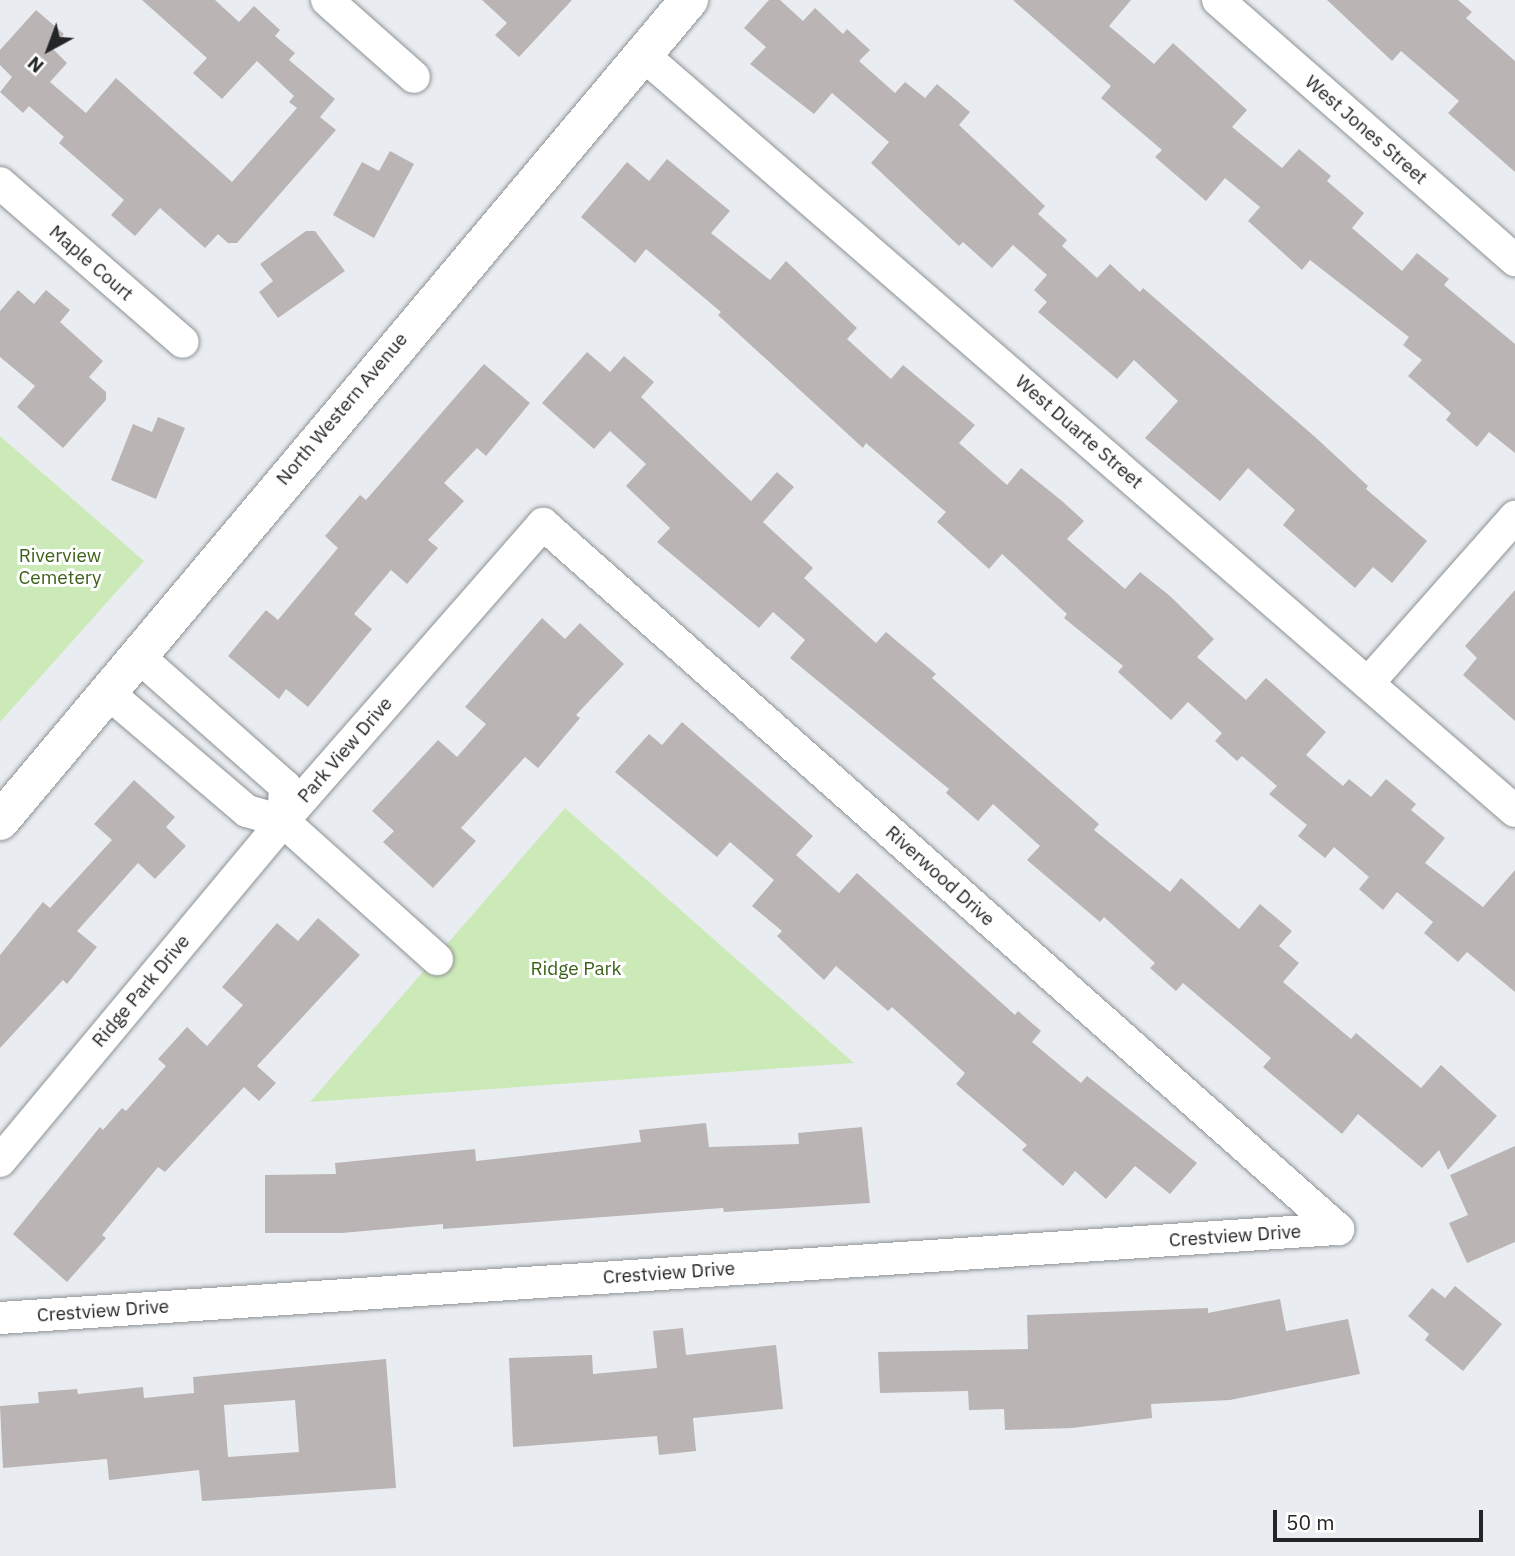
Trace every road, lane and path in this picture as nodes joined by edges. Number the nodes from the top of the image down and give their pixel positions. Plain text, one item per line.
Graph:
1 (327, 0) edge
2 (689, 0) edge
3 (1218, 0) edge
4 (642, 54) junction
5 (414, 77) dead end
6 (0, 183) edge
7 (1515, 260) edge
8 (183, 342) dead end
9 (1515, 517) edge
10 (543, 524) joint
11 (138, 656) junction
12 (1368, 683) junction
13 (107, 692) junction
14 (1515, 811) edge
15 (0, 821) edge
16 (283, 821) junction
17 (437, 959) dead end
18 (0, 1161) edge
19 (1338, 1229) joint
20 (0, 1318) edge

1 - 5 street
2 - 4 main road, North Western Avenue
3 - 7 street, West Jones Street
4 - 11 main road, North Western Avenue
4 - 12 street, West Duarte Street
6 - 8 street, Maple Court
9 - 12 street
10 - 16 street, Park View Drive
10 - 19 street, Riverwood Drive
11 - 13 main road, North Western Avenue
11 - 16 street
12 - 14 street, West Duarte Street
13 - 15 main road, North Western Avenue
13 - 16 street
16 - 17 street, Park View Drive
16 - 18 street, Ridge Park Drive
19 - 20 street, Crestview Drive

